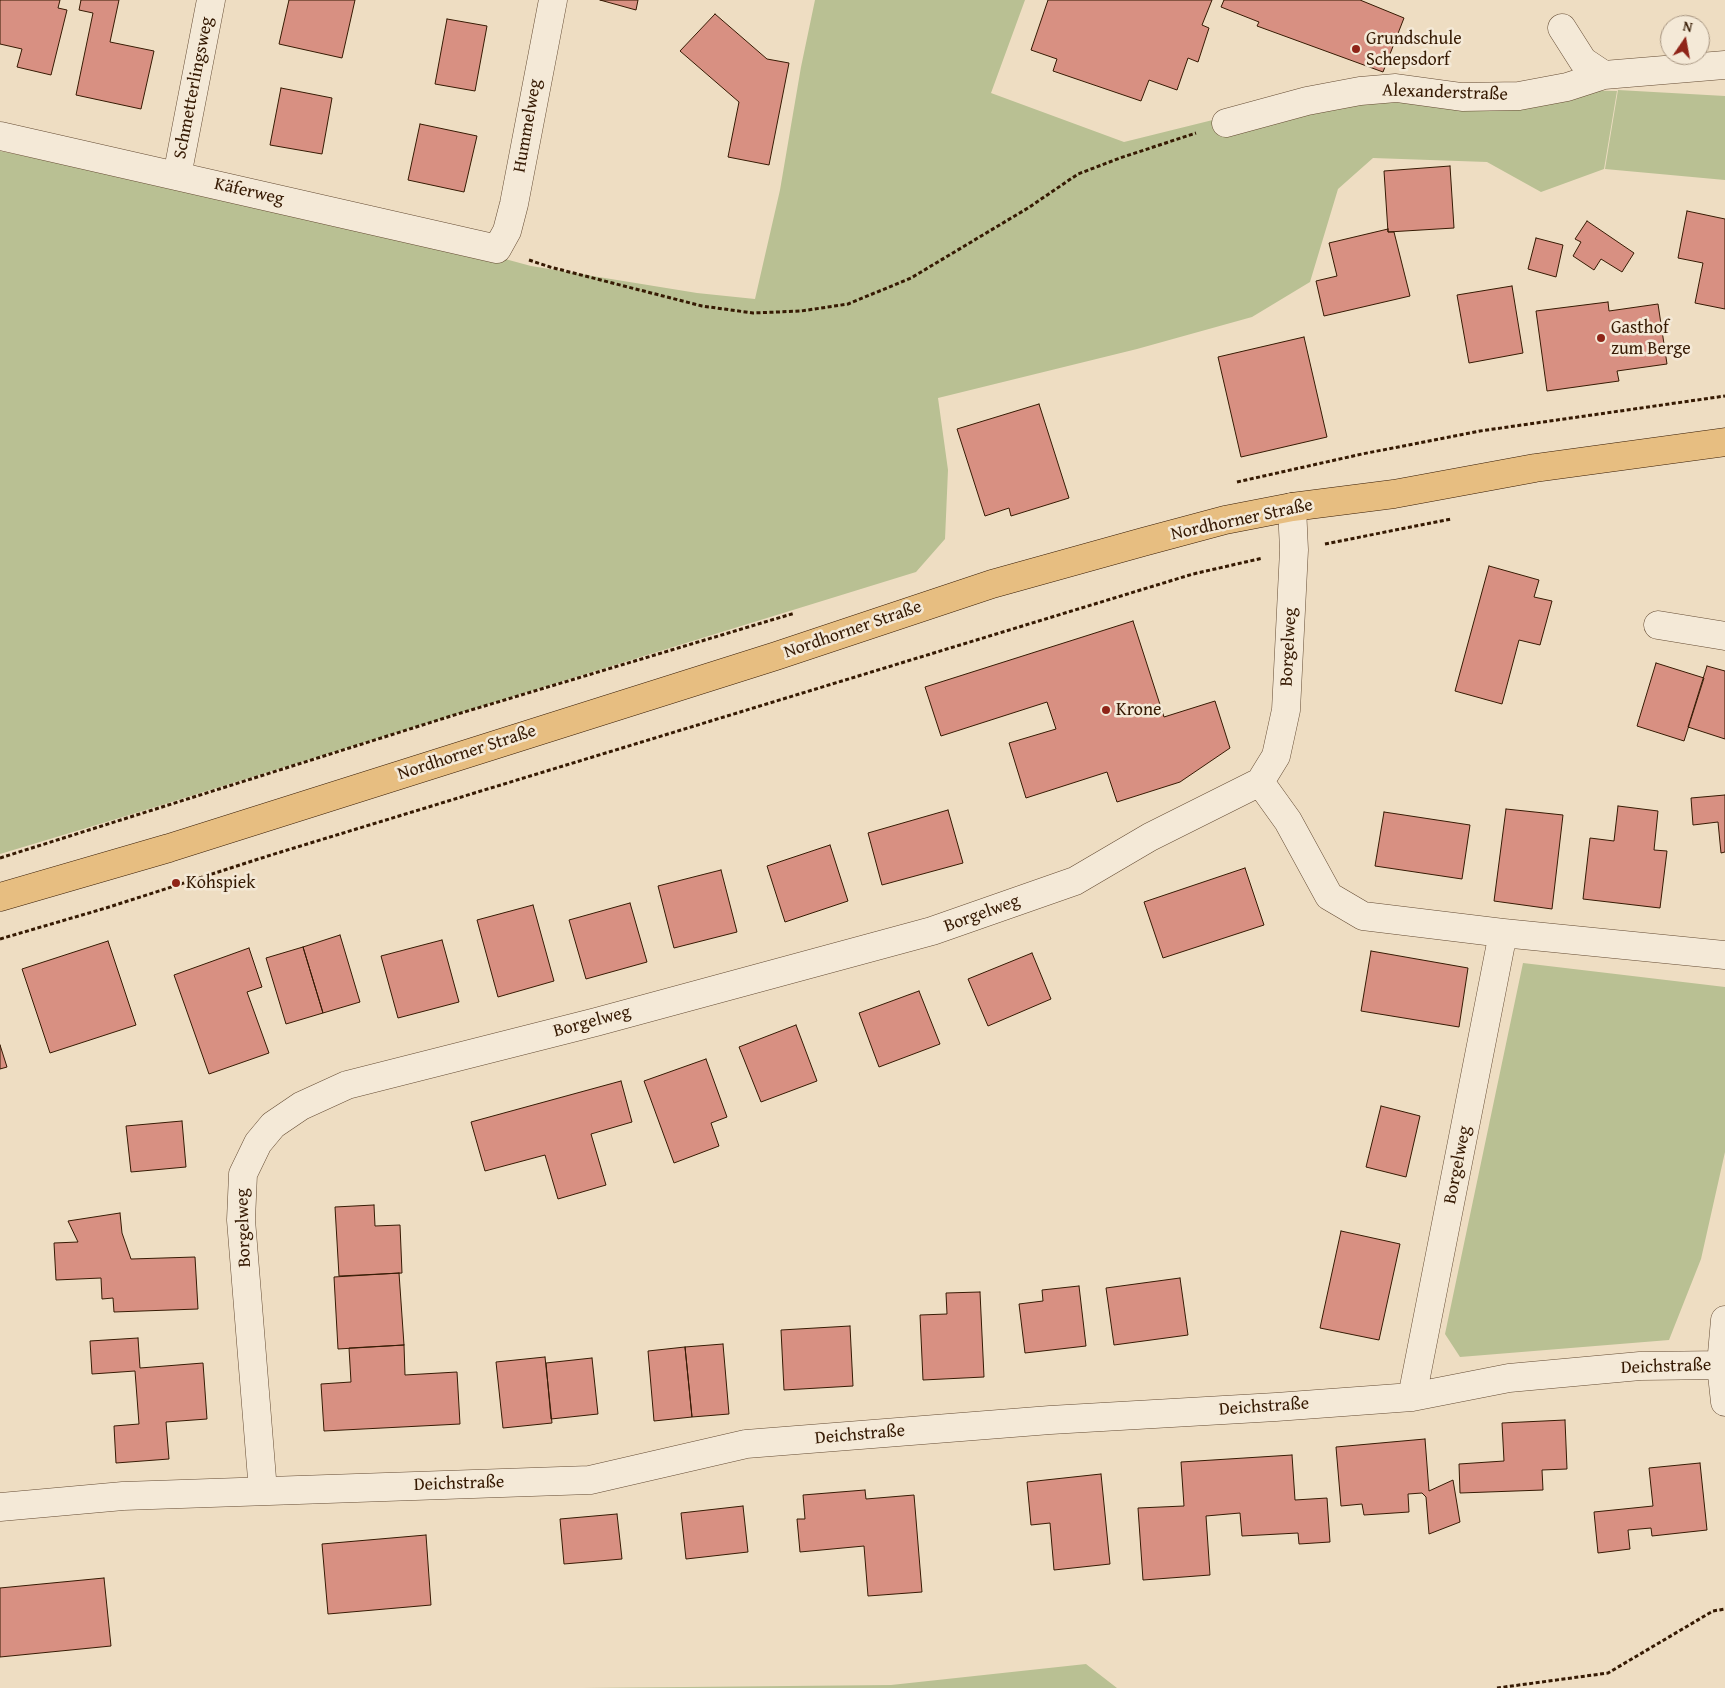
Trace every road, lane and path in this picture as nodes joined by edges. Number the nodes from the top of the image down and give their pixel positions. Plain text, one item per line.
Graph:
1 (211, 0) edge
2 (553, 0) edge
3 (1562, 28) dead end
4 (1725, 65) edge
5 (1604, 75) junction
6 (1226, 123) joint
7 (0, 136) edge
8 (177, 176) junction
9 (497, 249) junction
10 (1725, 442) edge
11 (1292, 507) junction
12 (1460, 517) dead end
13 (1294, 550) junction
14 (1658, 625) dead end
15 (1725, 636) edge
16 (1260, 782) junction
17 (0, 897) edge
18 (1503, 932) junction
19 (0, 939) edge
20 (1725, 955) edge
21 (1725, 1320) edge
22 (1723, 1365) edge
23 (1412, 1396) junction
24 (1725, 1402) edge
25 (263, 1491) junction
26 (0, 1507) edge
27 (1725, 1609) edge
28 (1497, 1688) edge

1 - 8 street, Schmetterlingsweg
2 - 9 street, Hummelweg
3 - 5 street
4 - 5 street, Alexanderstraße
5 - 6 street, Alexanderstraße
6 - 9 path
7 - 8 street, Käferweg
8 - 9 street, Käferweg
10 - 11 main road, Nordhorner Straße
11 - 13 street, Borgelweg
11 - 17 main road, Nordhorner Straße
12 - 13 path
13 - 16 street, Borgelweg
13 - 19 path
14 - 15 street
16 - 18 street
16 - 25 street, Borgelweg
18 - 20 street
18 - 23 street, Borgelweg
21 - 22 street
22 - 23 street, Deichstraße
22 - 24 street
23 - 25 street, Deichstraße
25 - 26 street, Deichstraße
27 - 28 path

